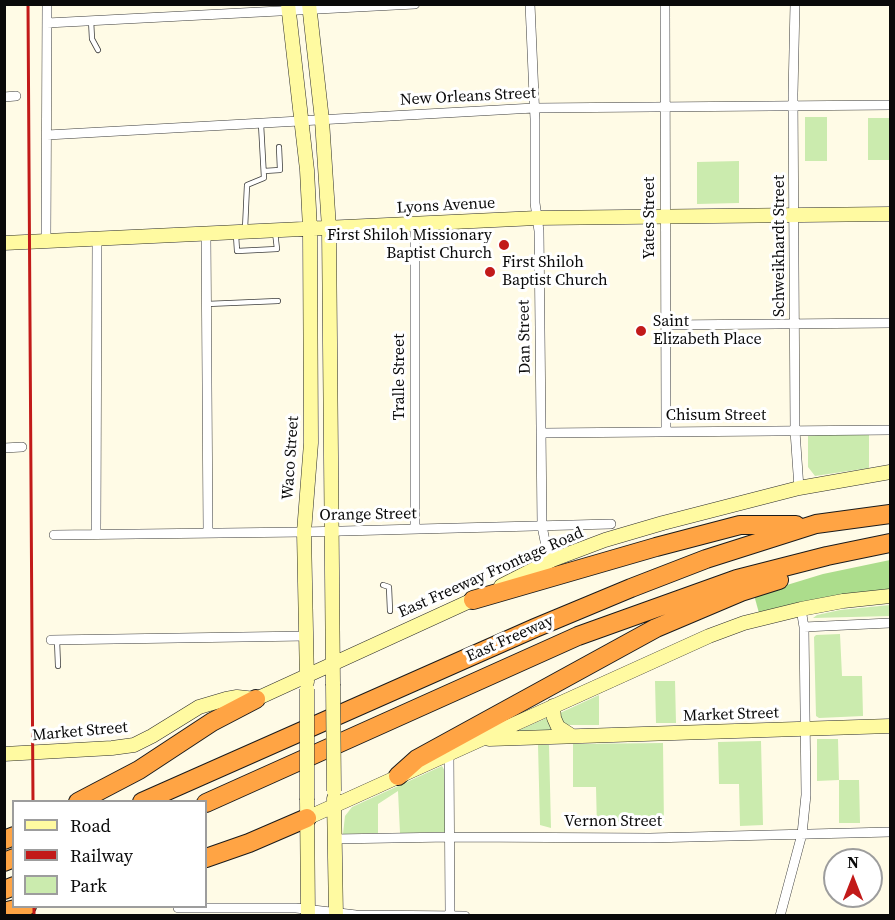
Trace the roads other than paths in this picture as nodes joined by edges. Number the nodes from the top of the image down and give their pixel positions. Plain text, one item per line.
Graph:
1 (47, 4) edge
2 (415, 4) edge
3 (530, 4) edge
4 (664, 4) edge
5 (795, 4) edge
6 (309, 7) edge
7 (288, 8) edge
8 (91, 20) junction
9 (47, 22) junction
10 (98, 50) dead end
11 (16, 96) dead end
12 (4, 97) edge
13 (891, 105) edge
14 (793, 106) junction
15 (665, 107) junction
16 (534, 108) junction
17 (322, 120) junction
18 (302, 121) junction
19 (261, 124) junction
20 (47, 135) junction
21 (279, 147) dead end
22 (264, 171) junction
23 (891, 214) edge
24 (795, 215) junction
25 (665, 216) junction
26 (537, 218) junction
27 (415, 224) junction
28 (329, 228) junction
29 (310, 229) junction
30 (275, 231) junction
31 (241, 232) junction
32 (206, 234) junction
33 (96, 240) junction
34 (46, 241) junction
35 (4, 243) edge
36 (278, 301) dead end
37 (207, 304) junction
38 (891, 323) edge
39 (795, 324) junction
40 (665, 325) junction
41 (311, 378) junction
42 (330, 378) junction
43 (891, 430) edge
44 (666, 431) junction
45 (795, 431) junction
46 (542, 433) junction
47 (22, 447) dead end
48 (4, 448) edge
49 (891, 472) edge
50 (799, 488) junction
51 (891, 513) edge
52 (610, 524) dead end
53 (816, 524) junction
54 (542, 526) junction
55 (416, 529) junction
56 (331, 531) junction
57 (304, 532) junction
58 (208, 533) junction
59 (96, 534) junction
60 (54, 535) dead end
61 (882, 544) edge
62 (552, 560) junction
63 (384, 585) dead end
64 (891, 596) edge
65 (473, 600) junction
66 (801, 609) junction
67 (390, 611) dead end
68 (891, 623) edge
69 (804, 627) junction
70 (306, 636) junction
71 (54, 640) joint
72 (333, 663) junction
73 (58, 666) dead end
74 (307, 674) junction
75 (256, 699) junction
76 (553, 706) junction
77 (891, 726) edge
78 (805, 729) junction
79 (572, 736) junction
80 (480, 739) junction
81 (449, 753) junction
82 (4, 754) edge
83 (398, 776) junction
84 (80, 800) edge
85 (144, 800) edge
86 (207, 803) edge
87 (333, 806) junction
88 (307, 818) junction
89 (891, 832) edge
90 (802, 834) junction
91 (450, 837) junction
92 (334, 839) junction
93 (207, 858) edge
94 (19, 908) edge
95 (178, 908) edge
96 (4, 912) edge
97 (308, 913) edge
98 (336, 914) edge
99 (450, 914) edge
100 (465, 915) edge
101 (780, 915) edge

1 - 9 street
2 - 6 street
3 - 16 street, Dan Street
4 - 15 street, Yates Street
5 - 14 street, Schweikhardt Street
6 - 7 street
6 - 17 main road
7 - 8 street
7 - 18 main road, Waco Street
8 - 9 street
8 - 10 lane
9 - 20 street
11 - 12 street
13 - 14 street, New Orleans Street
14 - 15 street, New Orleans Street
14 - 24 street, Schweikhardt Street
15 - 16 street, New Orleans Street
15 - 25 street, Yates Street
16 - 17 street, New Orleans Street
16 - 26 street, Dan Street
17 - 18 street, New Orleans Street
17 - 28 main road
18 - 19 street, New Orleans Street
18 - 29 main road, Waco Street
19 - 20 street, New Orleans Street
19 - 22 lane
20 - 34 street
21 - 22 lane
22 - 31 lane
23 - 24 main road, Lyons Avenue
24 - 25 main road, Lyons Avenue
24 - 39 street, Schweikhardt Street
25 - 26 main road, Lyons Avenue
25 - 40 street, Yates Street
26 - 27 main road, Lyons Avenue
26 - 46 street, Dan Street
27 - 28 main road, Lyons Avenue
27 - 55 street, Tralle Street
28 - 29 main road, Lyons Avenue
28 - 42 main road
29 - 30 main road, Lyons Avenue
29 - 41 main road, Waco Street
30 - 31 main road, Lyons Avenue
30 - 31 lane
31 - 32 main road, Lyons Avenue
32 - 33 main road, Lyons Avenue
32 - 37 street
33 - 34 main road, Lyons Avenue
33 - 59 street
34 - 35 main road, Lyons Avenue
36 - 37 lane
37 - 58 street
38 - 39 street
39 - 40 street
39 - 45 street, Schweikhardt Street
40 - 44 street, Yates Street
41 - 42 main road
41 - 57 main road, Waco Street
42 - 56 main road
43 - 45 street, Chisum Street
44 - 45 street, Chisum Street
44 - 46 street, Chisum Street
45 - 50 street, Schweikhardt Street
46 - 54 street, Dan Street
47 - 48 street
49 - 50 main road, East Freeway Frontage Road
50 - 62 main road, East Freeway Frontage Road
51 - 53 highway, East Freeway
52 - 54 street, Orange Street
53 - 65 highway
53 - 85 highway, East Freeway
54 - 55 street, Orange Street
54 - 62 street, Dan Street
55 - 56 street, Orange Street
56 - 57 street, Orange Street
56 - 72 main road
57 - 58 street, Orange Street
57 - 70 main road, Waco Street
58 - 59 street, Orange Street
59 - 60 street, Orange Street
61 - 83 highway
61 - 86 highway, East Freeway
62 - 65 main road, East Freeway Frontage Road
63 - 67 lane
64 - 66 main road
65 - 72 main road, East Freeway Frontage Road
66 - 69 street
66 - 76 main road
68 - 69 street
69 - 78 street
70 - 71 street
70 - 74 main road, Waco Street
71 - 73 lane
72 - 74 main road, East Freeway Frontage Road
72 - 87 main road, bridge
74 - 75 main road, East Freeway Frontage Road
74 - 88 main road, Waco Street, bridge
75 - 82 main road, Market Street
75 - 84 highway
76 - 79 main road
76 - 80 main road
77 - 78 main road, Market Street
78 - 79 main road, Market Street
78 - 90 street
79 - 80 main road, Market Street
80 - 81 main road
81 - 83 main road
81 - 91 street
83 - 87 main road
87 - 88 main road
87 - 92 main road
88 - 93 highway
88 - 97 main road, Waco Street
89 - 90 street, Vernon Street
90 - 91 street, Vernon Street
90 - 101 street
91 - 92 street, Vernon Street
91 - 99 street
92 - 98 main road
94 - 96 highway
95 - 97 street
97 - 98 street
98 - 99 street
99 - 100 street

